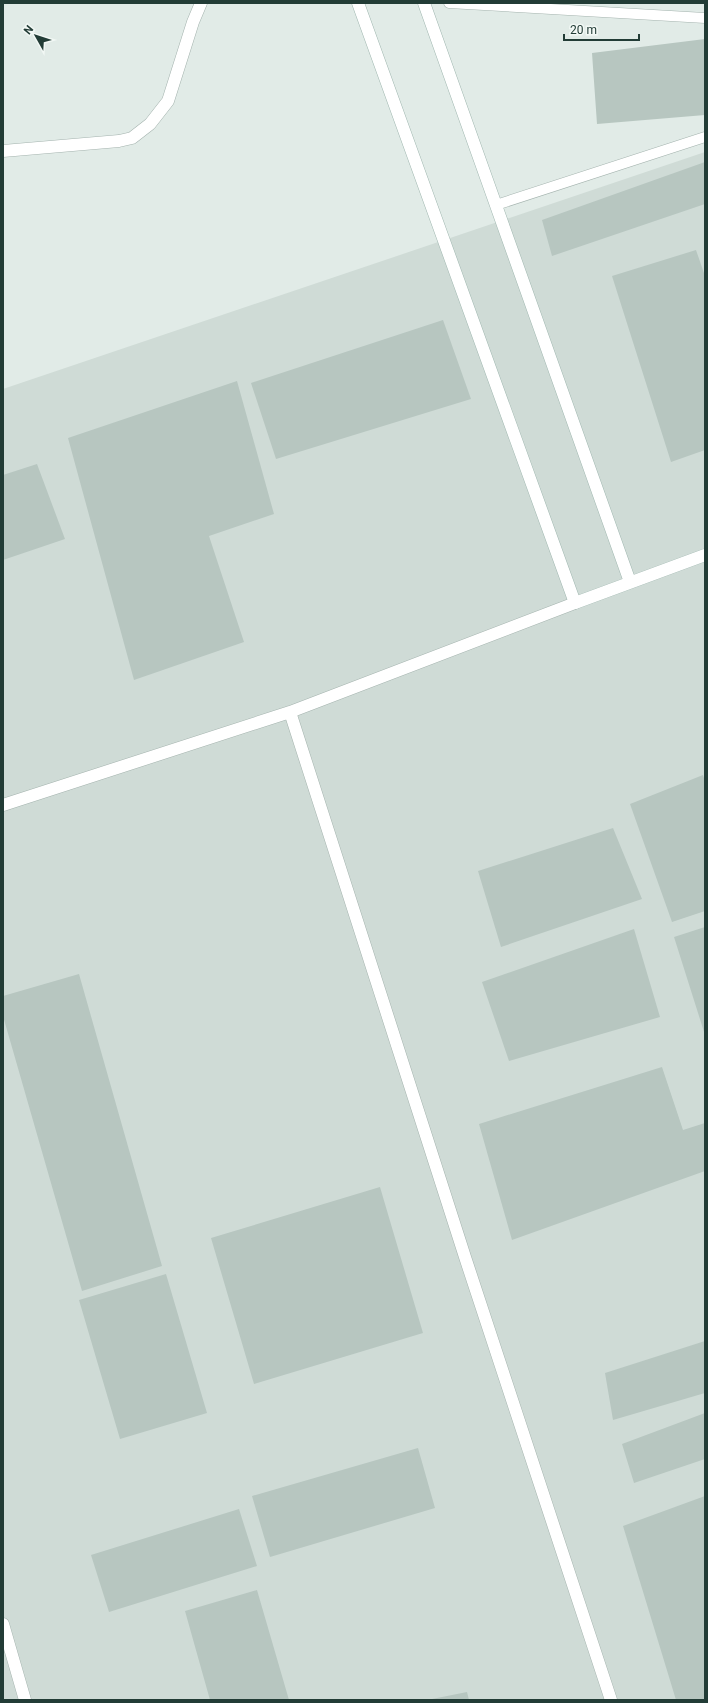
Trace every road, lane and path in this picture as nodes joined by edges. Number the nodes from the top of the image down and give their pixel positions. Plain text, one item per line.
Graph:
1 (201, 3) edge
2 (358, 3) edge
3 (424, 3) edge
4 (449, 3) edge
5 (705, 18) edge
6 (705, 137) edge
7 (3, 151) edge
8 (496, 205) junction
9 (705, 555) edge
10 (630, 582) junction
11 (575, 603) junction
12 (290, 712) junction
13 (3, 805) edge
14 (3, 1624) edge
15 (26, 1700) edge
16 (611, 1700) edge

1 - 7 street
2 - 11 street
3 - 8 street
4 - 5 lane
6 - 8 lane
8 - 10 street
9 - 10 street
10 - 11 street
11 - 12 street
12 - 13 street
12 - 16 street
14 - 15 street

